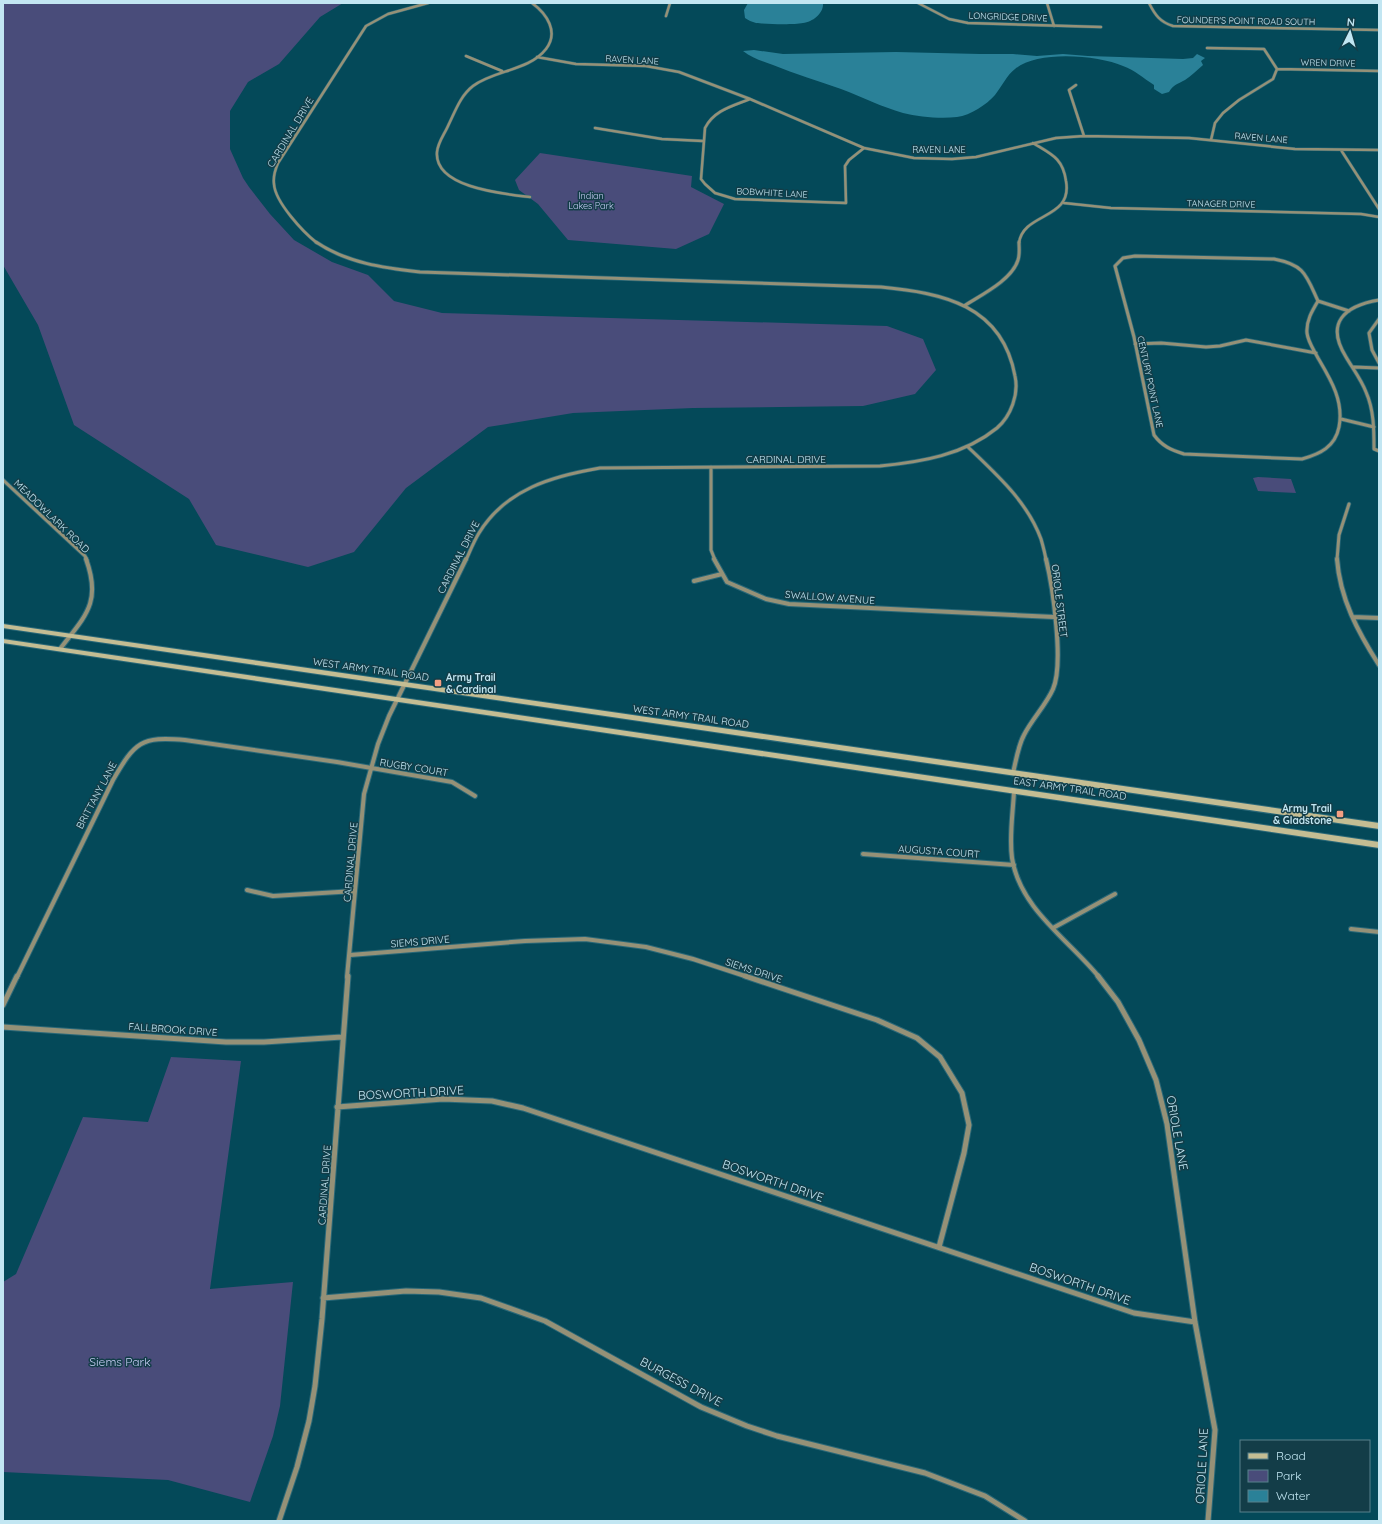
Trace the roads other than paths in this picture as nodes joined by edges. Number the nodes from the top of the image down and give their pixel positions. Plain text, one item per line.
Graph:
1 (428, 3) edge
2 (532, 3) edge
3 (670, 3) edge
4 (918, 3) edge
5 (1047, 3) edge
6 (1148, 3) edge
7 (666, 16) dead end
8 (1054, 26) junction
9 (1101, 27) dead end
10 (1379, 30) edge
11 (1207, 48) dead end
12 (466, 56) dead end
13 (537, 57) junction
14 (1277, 69) junction
15 (502, 71) junction
16 (1379, 71) edge
17 (1076, 85) dead end
18 (750, 99) junction
19 (595, 128) dead end
20 (1084, 136) junction
21 (1210, 140) junction
22 (703, 141) junction
23 (1033, 143) junction
24 (864, 148) junction
25 (1342, 150) junction
26 (1379, 150) edge
27 (530, 196) dead end
28 (1064, 203) junction
29 (1379, 209) edge
30 (1379, 217) edge
31 (1379, 300) edge
32 (1318, 301) junction
33 (964, 306) junction
34 (1349, 311) junction
35 (1379, 319) edge
36 (1135, 344) junction
37 (1316, 353) junction
38 (1379, 363) edge
39 (1353, 367) junction
40 (1379, 368) edge
41 (1341, 419) junction
42 (1374, 427) junction
43 (968, 447) junction
44 (1379, 451) edge
45 (711, 467) junction
46 (3, 480) edge
47 (1349, 504) dead end
48 (722, 574) junction
49 (694, 581) dead end
50 (1054, 617) junction
51 (1353, 618) junction
52 (1379, 618) edge
53 (3, 626) edge
54 (70, 635) junction
55 (3, 641) edge
56 (60, 649) junction
57 (1379, 665) edge
58 (404, 684) junction
59 (396, 699) junction
60 (759, 736) joint
61 (371, 769) junction
62 (1012, 773) junction
63 (1014, 791) junction
64 (475, 796) dead end
65 (1379, 826) edge
66 (1379, 845) edge
67 (862, 854) dead end
68 (1014, 866) junction
69 (247, 890) dead end
70 (355, 891) junction
71 (1115, 894) dead end
72 (1052, 928) junction
73 (1351, 929) dead end
74 (1379, 932) edge
75 (350, 956) junction
76 (3, 1005) edge
77 (3, 1027) edge
78 (342, 1037) junction
79 (337, 1107) junction
80 (939, 1247) junction
81 (323, 1298) junction
82 (1195, 1322) junction
83 (279, 1521) edge
84 (1024, 1521) edge
85 (1208, 1521) edge

1 - 33 street, CARDINAL DRIVE
2 - 13 street
3 - 7 street
4 - 8 street, LONGRIDGE DRIVE
5 - 8 street
6 - 10 street, FOUNDER'S POINT ROAD SOUTH
8 - 9 street, LONGRIDGE DRIVE
11 - 14 street
12 - 15 street
13 - 15 street
13 - 18 street, RAVEN LANE
14 - 16 street, WREN DRIVE
14 - 21 street
15 - 27 street
17 - 20 street
18 - 22 street, BOBWHITE LANE
18 - 24 street, RAVEN LANE
19 - 22 street
20 - 21 street, RAVEN LANE
20 - 23 street, RAVEN LANE
21 - 25 street, RAVEN LANE
22 - 24 street, BOBWHITE LANE
23 - 24 street, RAVEN LANE
23 - 28 street
25 - 26 street, RAVEN LANE
25 - 29 street
28 - 30 street, TANAGER DRIVE
28 - 33 street
31 - 34 street
32 - 34 street
32 - 36 street, CENTURY POINT LANE
32 - 37 street, CENTURY POINT LANE
33 - 43 street, CARDINAL DRIVE
34 - 39 street
35 - 38 street
36 - 37 street
36 - 41 street, CENTURY POINT LANE
37 - 41 street, CENTURY POINT LANE
39 - 40 street
39 - 42 street
41 - 42 street
42 - 44 street
43 - 45 street, CARDINAL DRIVE
43 - 50 street, ORIOLE STREET
45 - 48 street, SWALLOW AVENUE
45 - 58 street, CARDINAL DRIVE
46 - 54 street, MEADOWLARK ROAD
47 - 51 street
48 - 49 street
48 - 50 street, SWALLOW AVENUE
50 - 62 street, ORIOLE STREET
51 - 52 street
51 - 57 street
53 - 54 main road, WEST ARMY TRAIL ROAD
54 - 56 street, MEADOWLARK ROAD
54 - 58 main road, WEST ARMY TRAIL ROAD
55 - 56 main road
56 - 59 main road
58 - 59 street, CARDINAL DRIVE
58 - 60 main road, WEST ARMY TRAIL ROAD
59 - 61 street, CARDINAL DRIVE
59 - 63 main road, EAST ARMY TRAIL ROAD
60 - 62 main road, EAST ARMY TRAIL ROAD
61 - 64 street, RUGBY COURT
61 - 70 street, CARDINAL DRIVE
61 - 76 street, BRITTANY LANE
62 - 65 main road, EAST ARMY TRAIL ROAD
63 - 66 main road, EAST ARMY TRAIL ROAD
63 - 68 street, ORIOLE LANE
67 - 68 street, AUGUSTA COURT
68 - 72 street, ORIOLE LANE
69 - 70 street
70 - 75 street, CARDINAL DRIVE
71 - 72 street
72 - 82 street, ORIOLE LANE
73 - 74 street
75 - 78 street, CARDINAL DRIVE
75 - 80 street, SIEMS DRIVE
77 - 78 street, FALLBROOK DRIVE
78 - 79 street, CARDINAL DRIVE
79 - 80 street, BOSWORTH DRIVE
79 - 81 street, CARDINAL DRIVE
80 - 82 street, BOSWORTH DRIVE
81 - 83 street, CARDINAL DRIVE
81 - 84 street, BURGESS DRIVE
82 - 85 street, ORIOLE LANE

